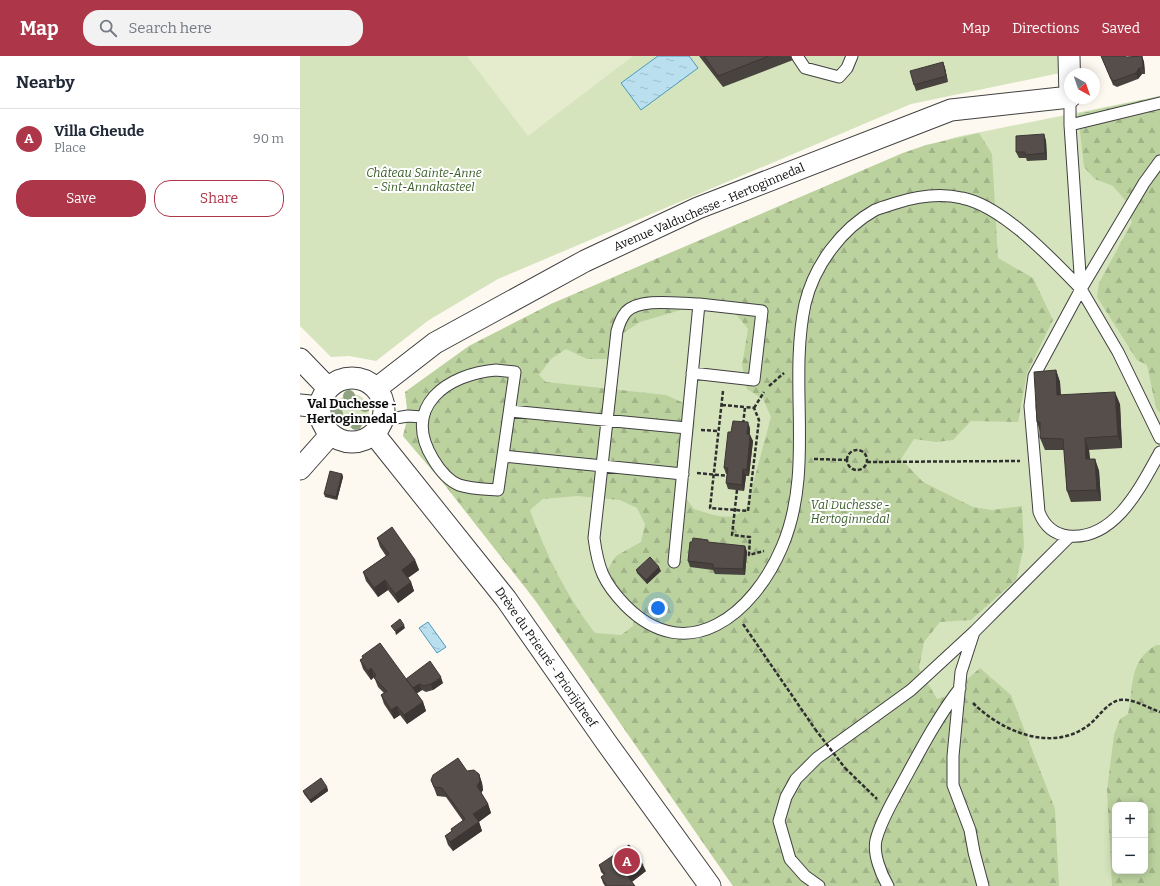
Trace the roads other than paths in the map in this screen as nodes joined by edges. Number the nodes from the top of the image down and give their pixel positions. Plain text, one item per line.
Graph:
1 (797, 56) edge
2 (852, 56) edge
3 (1069, 56) edge
4 (1069, 68) edge
5 (1064, 98) edge
6 (1160, 103) edge
7 (1070, 104) edge
8 (1070, 125) junction
9 (1160, 161) edge
10 (1081, 289) junction
11 (699, 304) junction
12 (300, 359) edge
13 (692, 373) junction
14 (377, 388) junction
15 (316, 400) edge
16 (510, 411) junction
17 (422, 417) junction
18 (607, 420) junction
19 (378, 427) junction
20 (687, 428) junction
21 (331, 434) junction
22 (1160, 438) edge
23 (1160, 452) edge
24 (503, 456) junction
25 (602, 466) junction
26 (300, 469) edge
27 (683, 474) junction
28 (1070, 536) junction
29 (674, 562) dead end
30 (975, 630) junction
31 (960, 687) junction
32 (710, 886) edge
33 (819, 886) edge
34 (888, 886) edge
35 (983, 886) edge

1 - 2 lane
3 - 4 street
5 - 14 street, Avenue Valduchesse - Hertoginnedal
6 - 8 lane
7 - 8 lane
8 - 10 lane
9 - 10 lane
10 - 22 lane
10 - 25 lane
10 - 28 lane
11 - 13 lane
11 - 13 lane
11 - 18 lane
12 - 15 street
13 - 20 lane
14 - 15 street
14 - 19 street
15 - 21 street
16 - 17 lane
16 - 18 lane
16 - 24 lane
17 - 19 lane
17 - 24 lane
18 - 20 lane
18 - 25 lane
19 - 21 street
19 - 32 street, Drève du Prieuré - Priorijdreef
20 - 27 lane
21 - 26 street
23 - 28 lane
24 - 25 lane
25 - 27 lane
27 - 29 lane
28 - 30 lane
30 - 31 lane
30 - 33 lane
31 - 34 lane
31 - 35 lane

